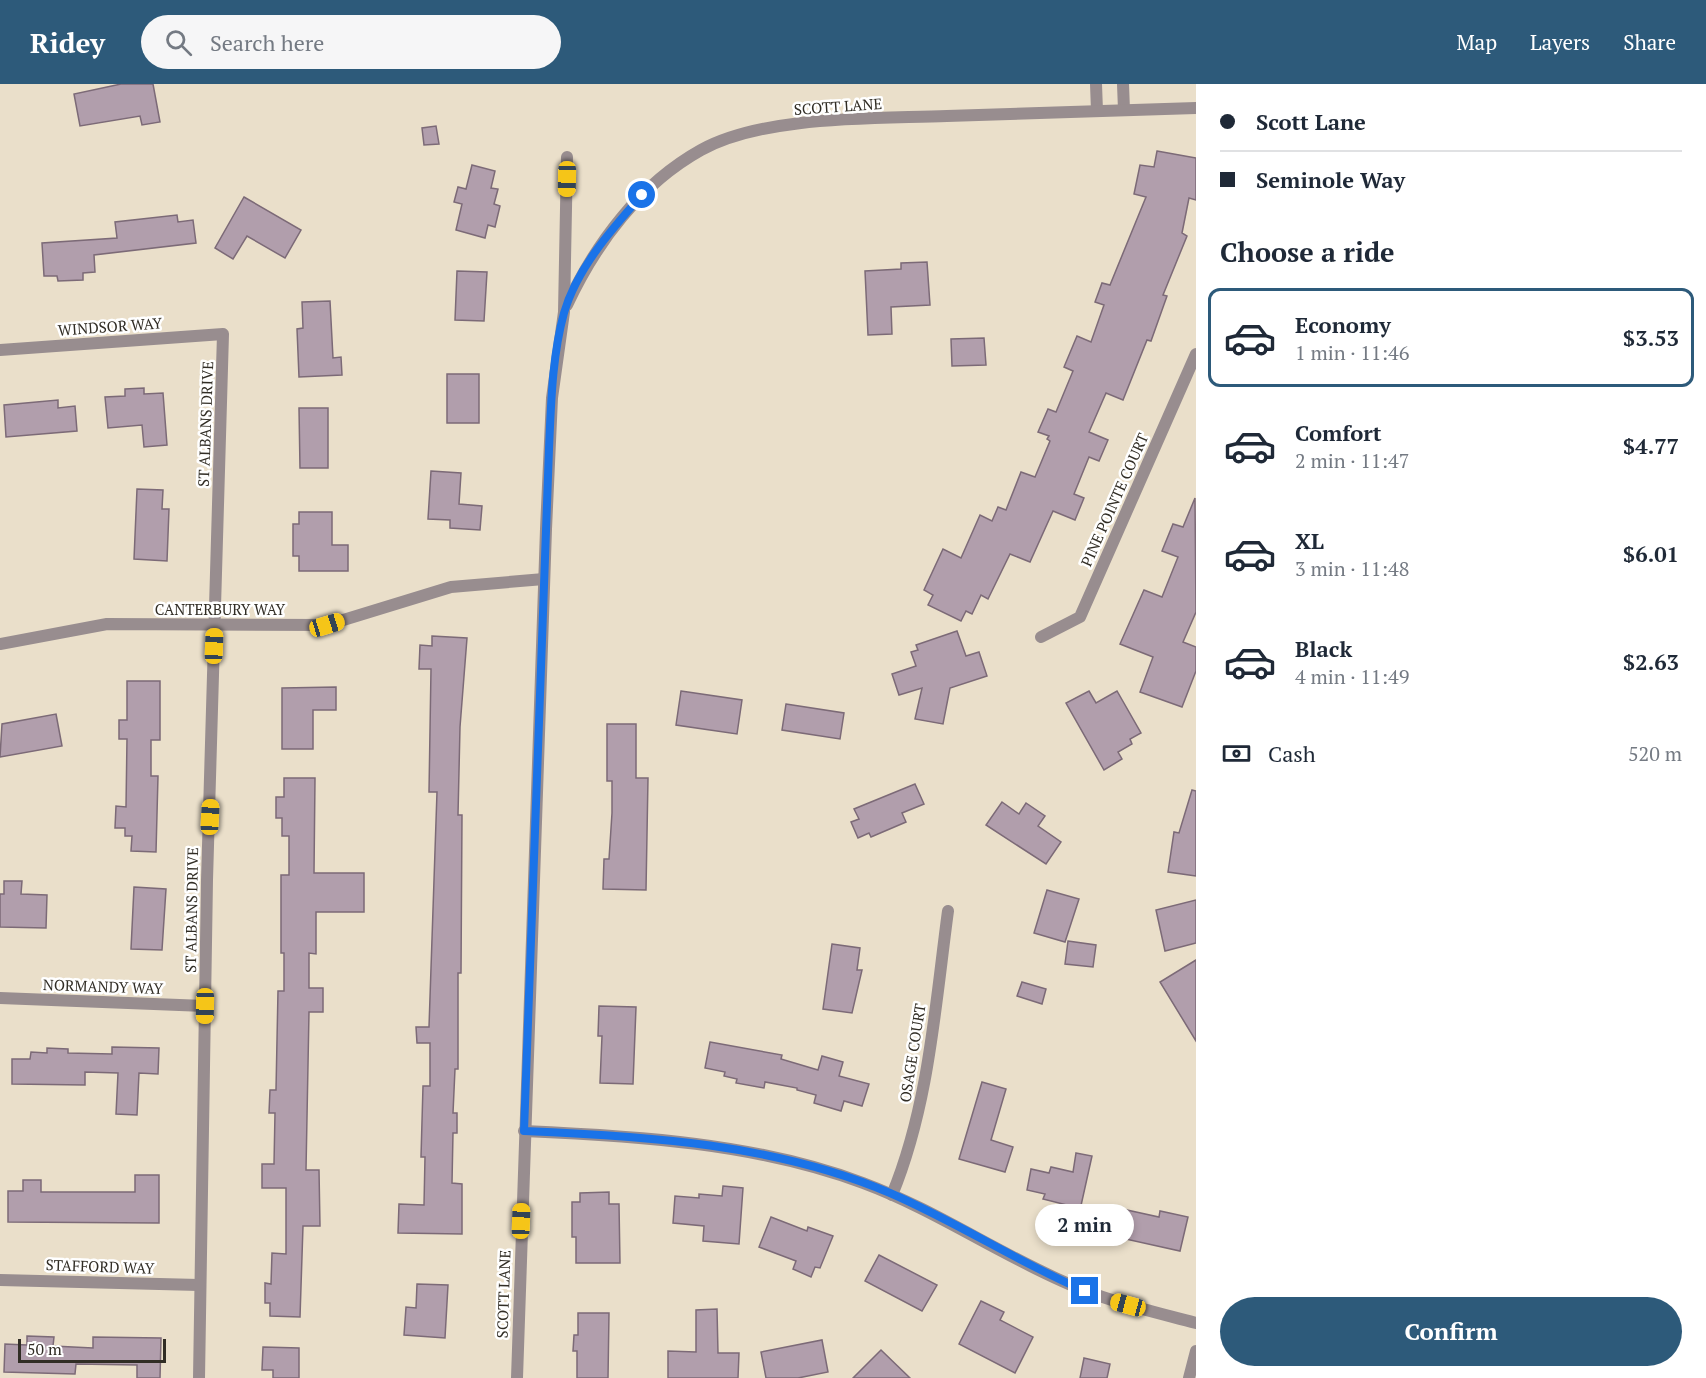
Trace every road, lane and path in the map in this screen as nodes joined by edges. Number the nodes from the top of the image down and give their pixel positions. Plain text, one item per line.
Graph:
1 (1096, 84) edge
2 (1123, 84) edge
3 (1196, 108) edge
4 (1124, 110) junction
5 (1097, 111) junction
6 (567, 157) dead end
7 (564, 312) junction
8 (223, 334) joint
9 (0, 350) edge
10 (1196, 354) edge
11 (544, 579) junction
12 (215, 624) junction
13 (1041, 637) dead end
14 (0, 645) edge
15 (948, 911) dead end
16 (0, 998) edge
17 (205, 1006) junction
18 (524, 1131) junction
19 (892, 1194) junction
20 (0, 1280) edge
21 (200, 1285) junction
22 (1196, 1323) edge
23 (1196, 1351) edge
24 (199, 1378) edge
25 (517, 1378) edge
26 (1189, 1378) edge

1 - 5 street
2 - 4 street
3 - 4 street, SCOTT LANE
4 - 5 street, SCOTT LANE
5 - 7 street, SCOTT LANE
6 - 7 street, SCOTT LANE
7 - 11 street, SCOTT LANE
8 - 9 street, WINDSOR WAY
8 - 12 street, ST ALBANS DRIVE
10 - 13 street, PINE POINTE COURT
11 - 12 street, CANTERBURY WAY
11 - 18 street, SCOTT LANE
12 - 14 street, CANTERBURY WAY
12 - 17 street, ST ALBANS DRIVE
15 - 19 street, OSAGE COURT
16 - 17 street, NORMANDY WAY
17 - 21 street, ST ALBANS DRIVE
18 - 19 street
18 - 25 street, SCOTT LANE
19 - 22 street
20 - 21 street, STAFFORD WAY
21 - 24 street, ST ALBANS DRIVE
23 - 26 street

